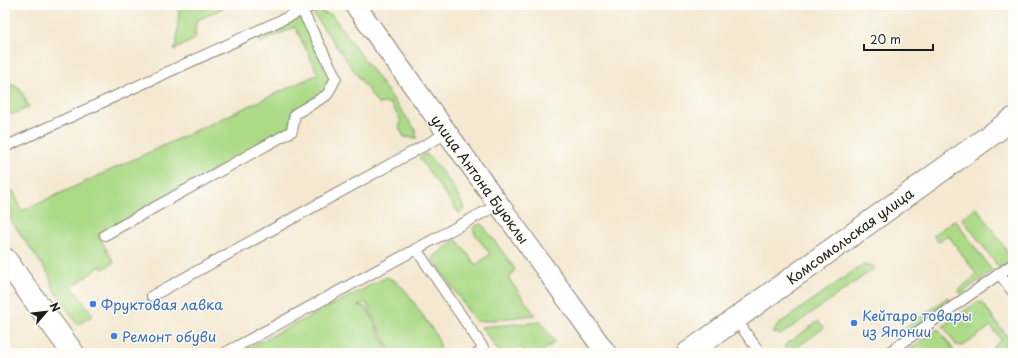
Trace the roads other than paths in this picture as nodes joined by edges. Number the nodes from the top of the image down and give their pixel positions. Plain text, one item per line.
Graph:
1 (314, 5) edge
2 (360, 7) edge
3 (302, 10) junction
4 (1013, 119) edge
5 (447, 133) junction
6 (5, 147) edge
7 (499, 204) junction
8 (105, 235) dead end
9 (416, 249) junction
10 (5, 259) edge
11 (1013, 264) edge
12 (999, 273) junction
13 (1013, 292) edge
14 (152, 296) dead end
15 (735, 318) junction
16 (67, 349) edge
17 (225, 353) edge
18 (478, 353) edge
19 (606, 353) edge
20 (688, 353) edge
21 (760, 353) edge
22 (888, 353) edge

1 - 3 lane
2 - 5 street, улица Антона Буюклы
3 - 6 lane
3 - 8 lane
4 - 15 main road, Комсомольская улица
5 - 7 street, улица Антона Буюклы
5 - 14 lane
7 - 9 lane
7 - 19 street, улица Антона Буюклы
9 - 17 lane
9 - 18 lane
10 - 16 main road
11 - 12 lane
12 - 13 lane
12 - 22 lane
15 - 20 main road, Комсомольская улица
15 - 21 lane

